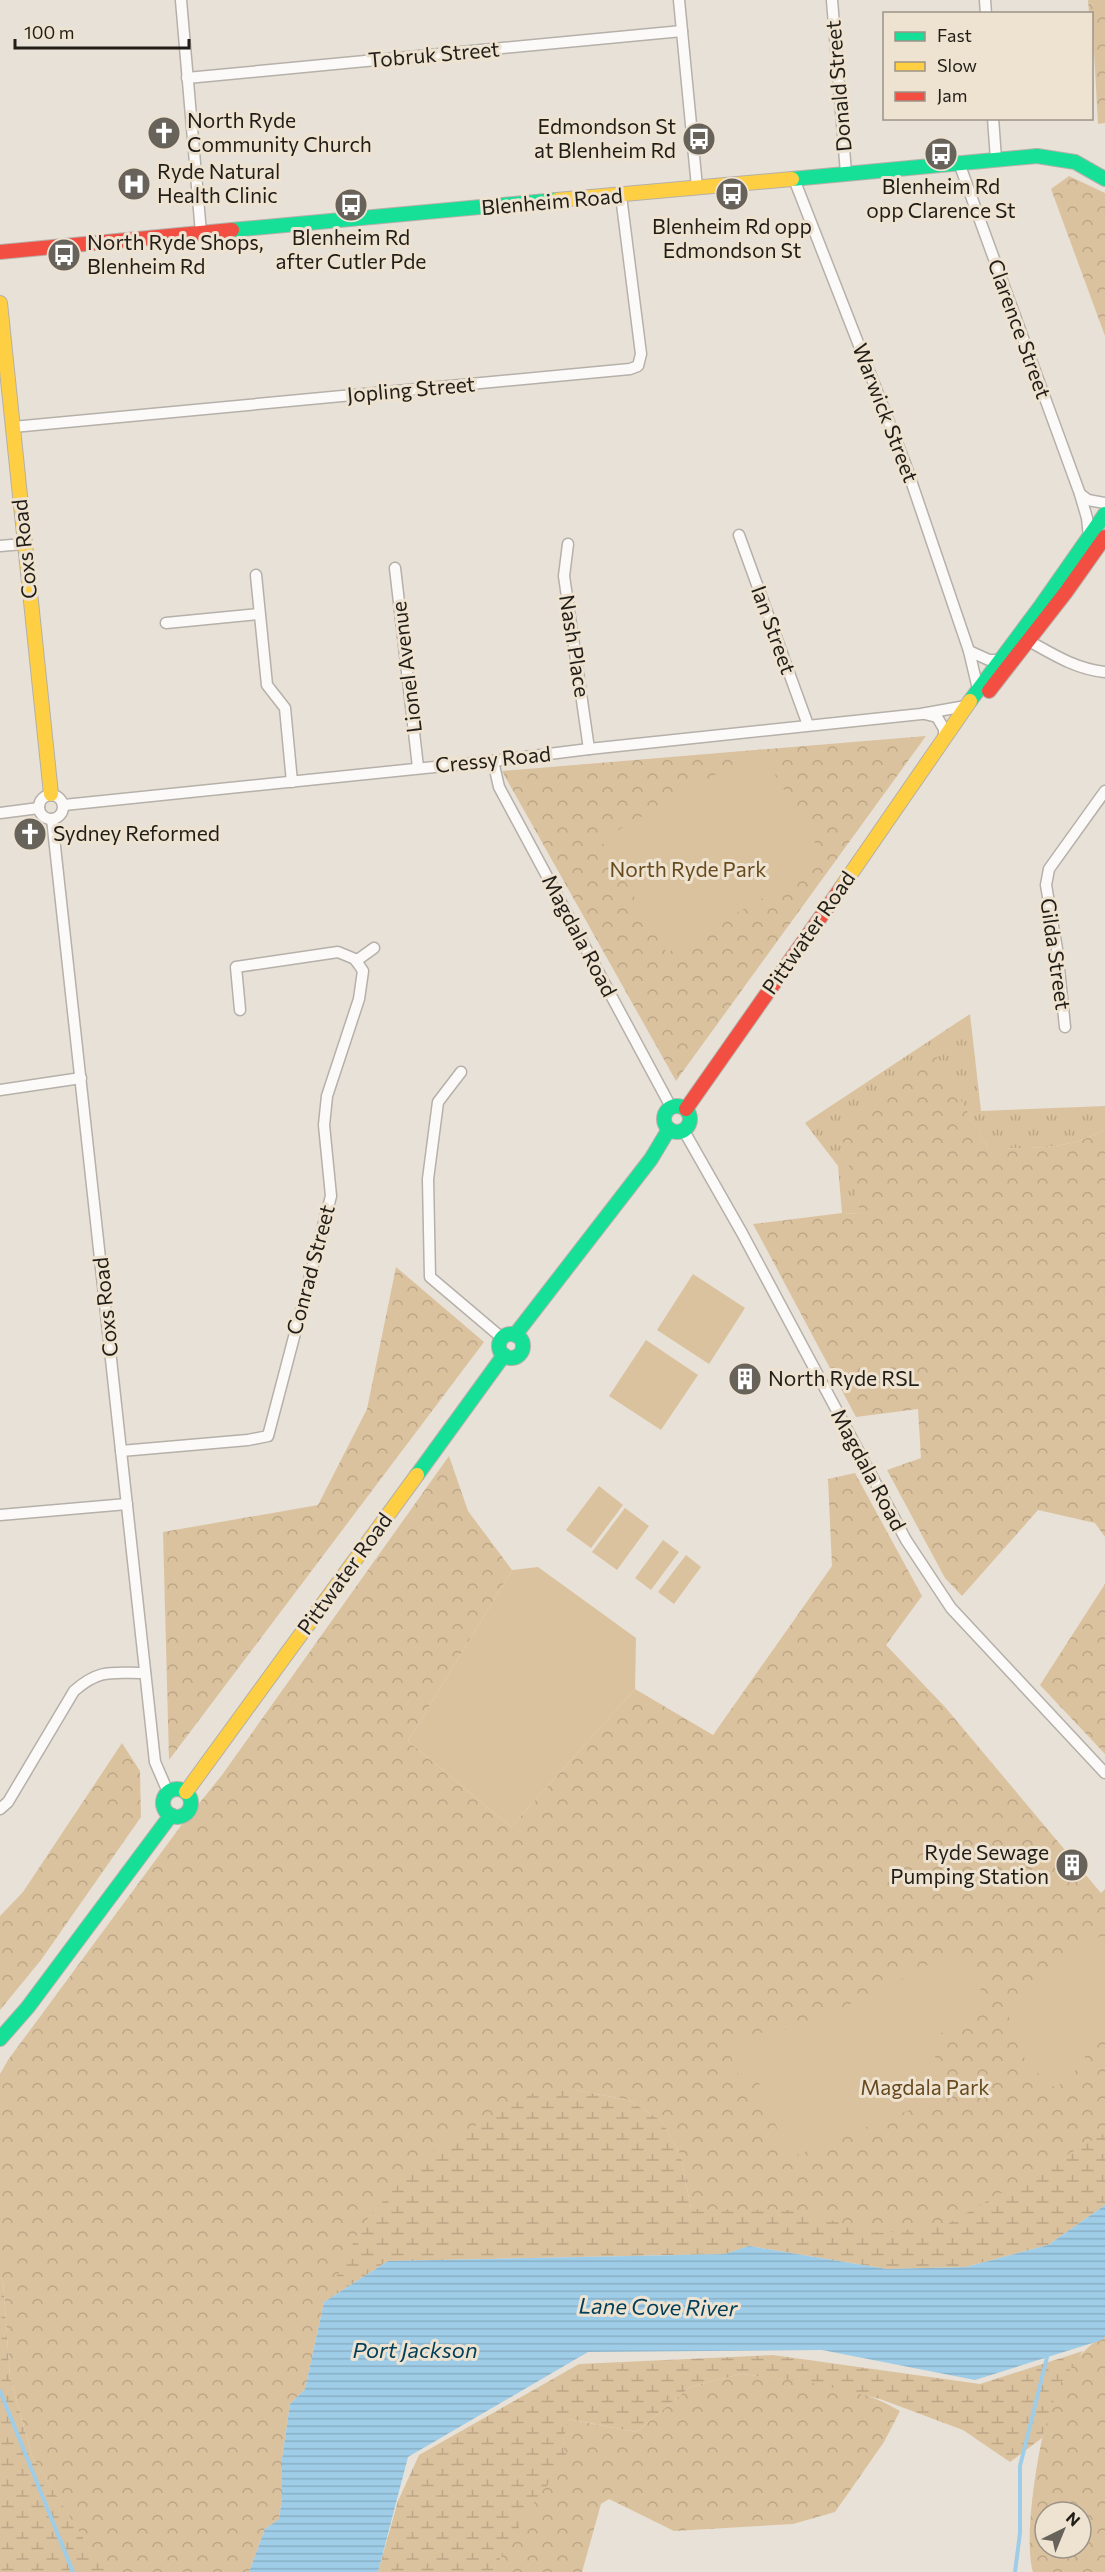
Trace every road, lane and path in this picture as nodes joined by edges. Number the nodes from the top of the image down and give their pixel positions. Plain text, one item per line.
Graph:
1 (181, 0) edge
2 (679, 0) edge
3 (832, 0) edge
4 (682, 31) junction
5 (187, 78) junction
6 (993, 120) edge
7 (996, 159) junction
8 (959, 164) junction
9 (846, 173) junction
10 (1104, 174) edge
11 (794, 179) junction
12 (697, 187) junction
13 (621, 196) junction
14 (201, 233) junction
15 (0, 252) edge
16 (0, 303) edge
17 (13, 427) junction
18 (1080, 494) junction
19 (1105, 503) edge
20 (1105, 514) edge
21 (739, 535) dead end
22 (1089, 537) junction
23 (1105, 537) edge
24 (23, 544) junction
25 (568, 544) dead end
26 (0, 546) edge
27 (395, 568) dead end
28 (256, 575) dead end
29 (1040, 607) junction
30 (259, 614) junction
31 (166, 623) dead end
32 (1029, 641) junction
33 (969, 651) junction
34 (1003, 656) junction
35 (1105, 672) edge
36 (978, 689) junction
37 (966, 706) junction
38 (921, 714) junction
39 (808, 725) junction
40 (944, 735) junction
41 (589, 749) junction
42 (932, 757) junction
43 (493, 761) junction
44 (418, 767) junction
45 (292, 782) junction
46 (1105, 791) edge
47 (51, 794) junction
48 (64, 805) junction
49 (39, 808) junction
50 (0, 813) edge
51 (52, 819) junction
52 (374, 948) dead end
53 (356, 961) junction
54 (240, 1010) dead end
55 (1065, 1026) dead end
56 (461, 1072) dead end
57 (81, 1078) junction
58 (0, 1090) edge
59 (671, 1107) junction
60 (686, 1109) junction
61 (669, 1129) junction
62 (684, 1131) junction
63 (508, 1336) junction
64 (504, 1355) junction
65 (122, 1451) junction
66 (127, 1504) junction
67 (0, 1515) edge
68 (145, 1673) junction
69 (1105, 1773) edge
70 (168, 1792) junction
71 (186, 1792) junction
72 (0, 1809) edge
73 (171, 1815) junction
74 (0, 2039) edge

1 - 5 street
2 - 4 street
3 - 9 street, Donald Street
4 - 5 street, Tobruk Street
4 - 12 street
5 - 14 street
6 - 7 street
7 - 8 main road, Blenheim Road
7 - 10 main road, Blenheim Road
8 - 9 main road, Blenheim Road
8 - 18 street, Clarence Street
9 - 11 main road, Blenheim Road
11 - 12 main road, Blenheim Road
11 - 33 street, Warwick Street
12 - 13 main road, Blenheim Road
13 - 14 main road, Blenheim Road
13 - 17 street, Jopling Street
14 - 15 main road, Blenheim Road
16 - 17 main road, Coxs Road
17 - 24 main road, Coxs Road
18 - 19 street
18 - 22 street, Clarence Street
20 - 22 main road, Pittwater Road
21 - 39 street, Ian Street
22 - 29 main road, Pittwater Road
23 - 32 main road, Pittwater Road
24 - 26 street
24 - 47 main road, Coxs Road
25 - 41 street, Nash Place
27 - 44 street, Lionel Avenue
28 - 30 street
29 - 32 street
29 - 34 main road, Pittwater Road
30 - 31 street
30 - 45 street
32 - 34 street
32 - 35 street
32 - 42 main road, Pittwater Road
33 - 34 street
33 - 36 street, Warwick Street
34 - 36 main road, Pittwater Road
36 - 37 main road, Pittwater Road
37 - 38 street, Cressy Road
37 - 40 main road, Pittwater Road
38 - 39 street, Cressy Road
38 - 40 street
39 - 41 street, Cressy Road
40 - 42 main road, Pittwater Road
41 - 43 street, Cressy Road
42 - 60 main road, Pittwater Road
43 - 44 street, Cressy Road
43 - 59 street, Magdala Road
44 - 45 street, Cressy Road
45 - 48 street, Cressy Road
46 - 55 street, Gilda Street
47 - 48 street
47 - 49 street
48 - 51 street
49 - 50 street
49 - 51 street
51 - 57 street, Coxs Road
52 - 53 street
53 - 54 street
53 - 65 street, Conrad Street
56 - 63 street
57 - 58 street
57 - 65 street, Coxs Road
59 - 60 main road
59 - 61 main road
60 - 62 main road
61 - 62 main road
61 - 63 main road
62 - 69 street, Magdala Road
63 - 64 main road
63 - 64 main road
64 - 71 main road, Pittwater Road
65 - 66 street, Coxs Road
66 - 67 street
66 - 68 street, Coxs Road
68 - 70 street, Coxs Road
68 - 72 street
70 - 71 main road
70 - 73 main road
71 - 73 main road
73 - 74 main road

